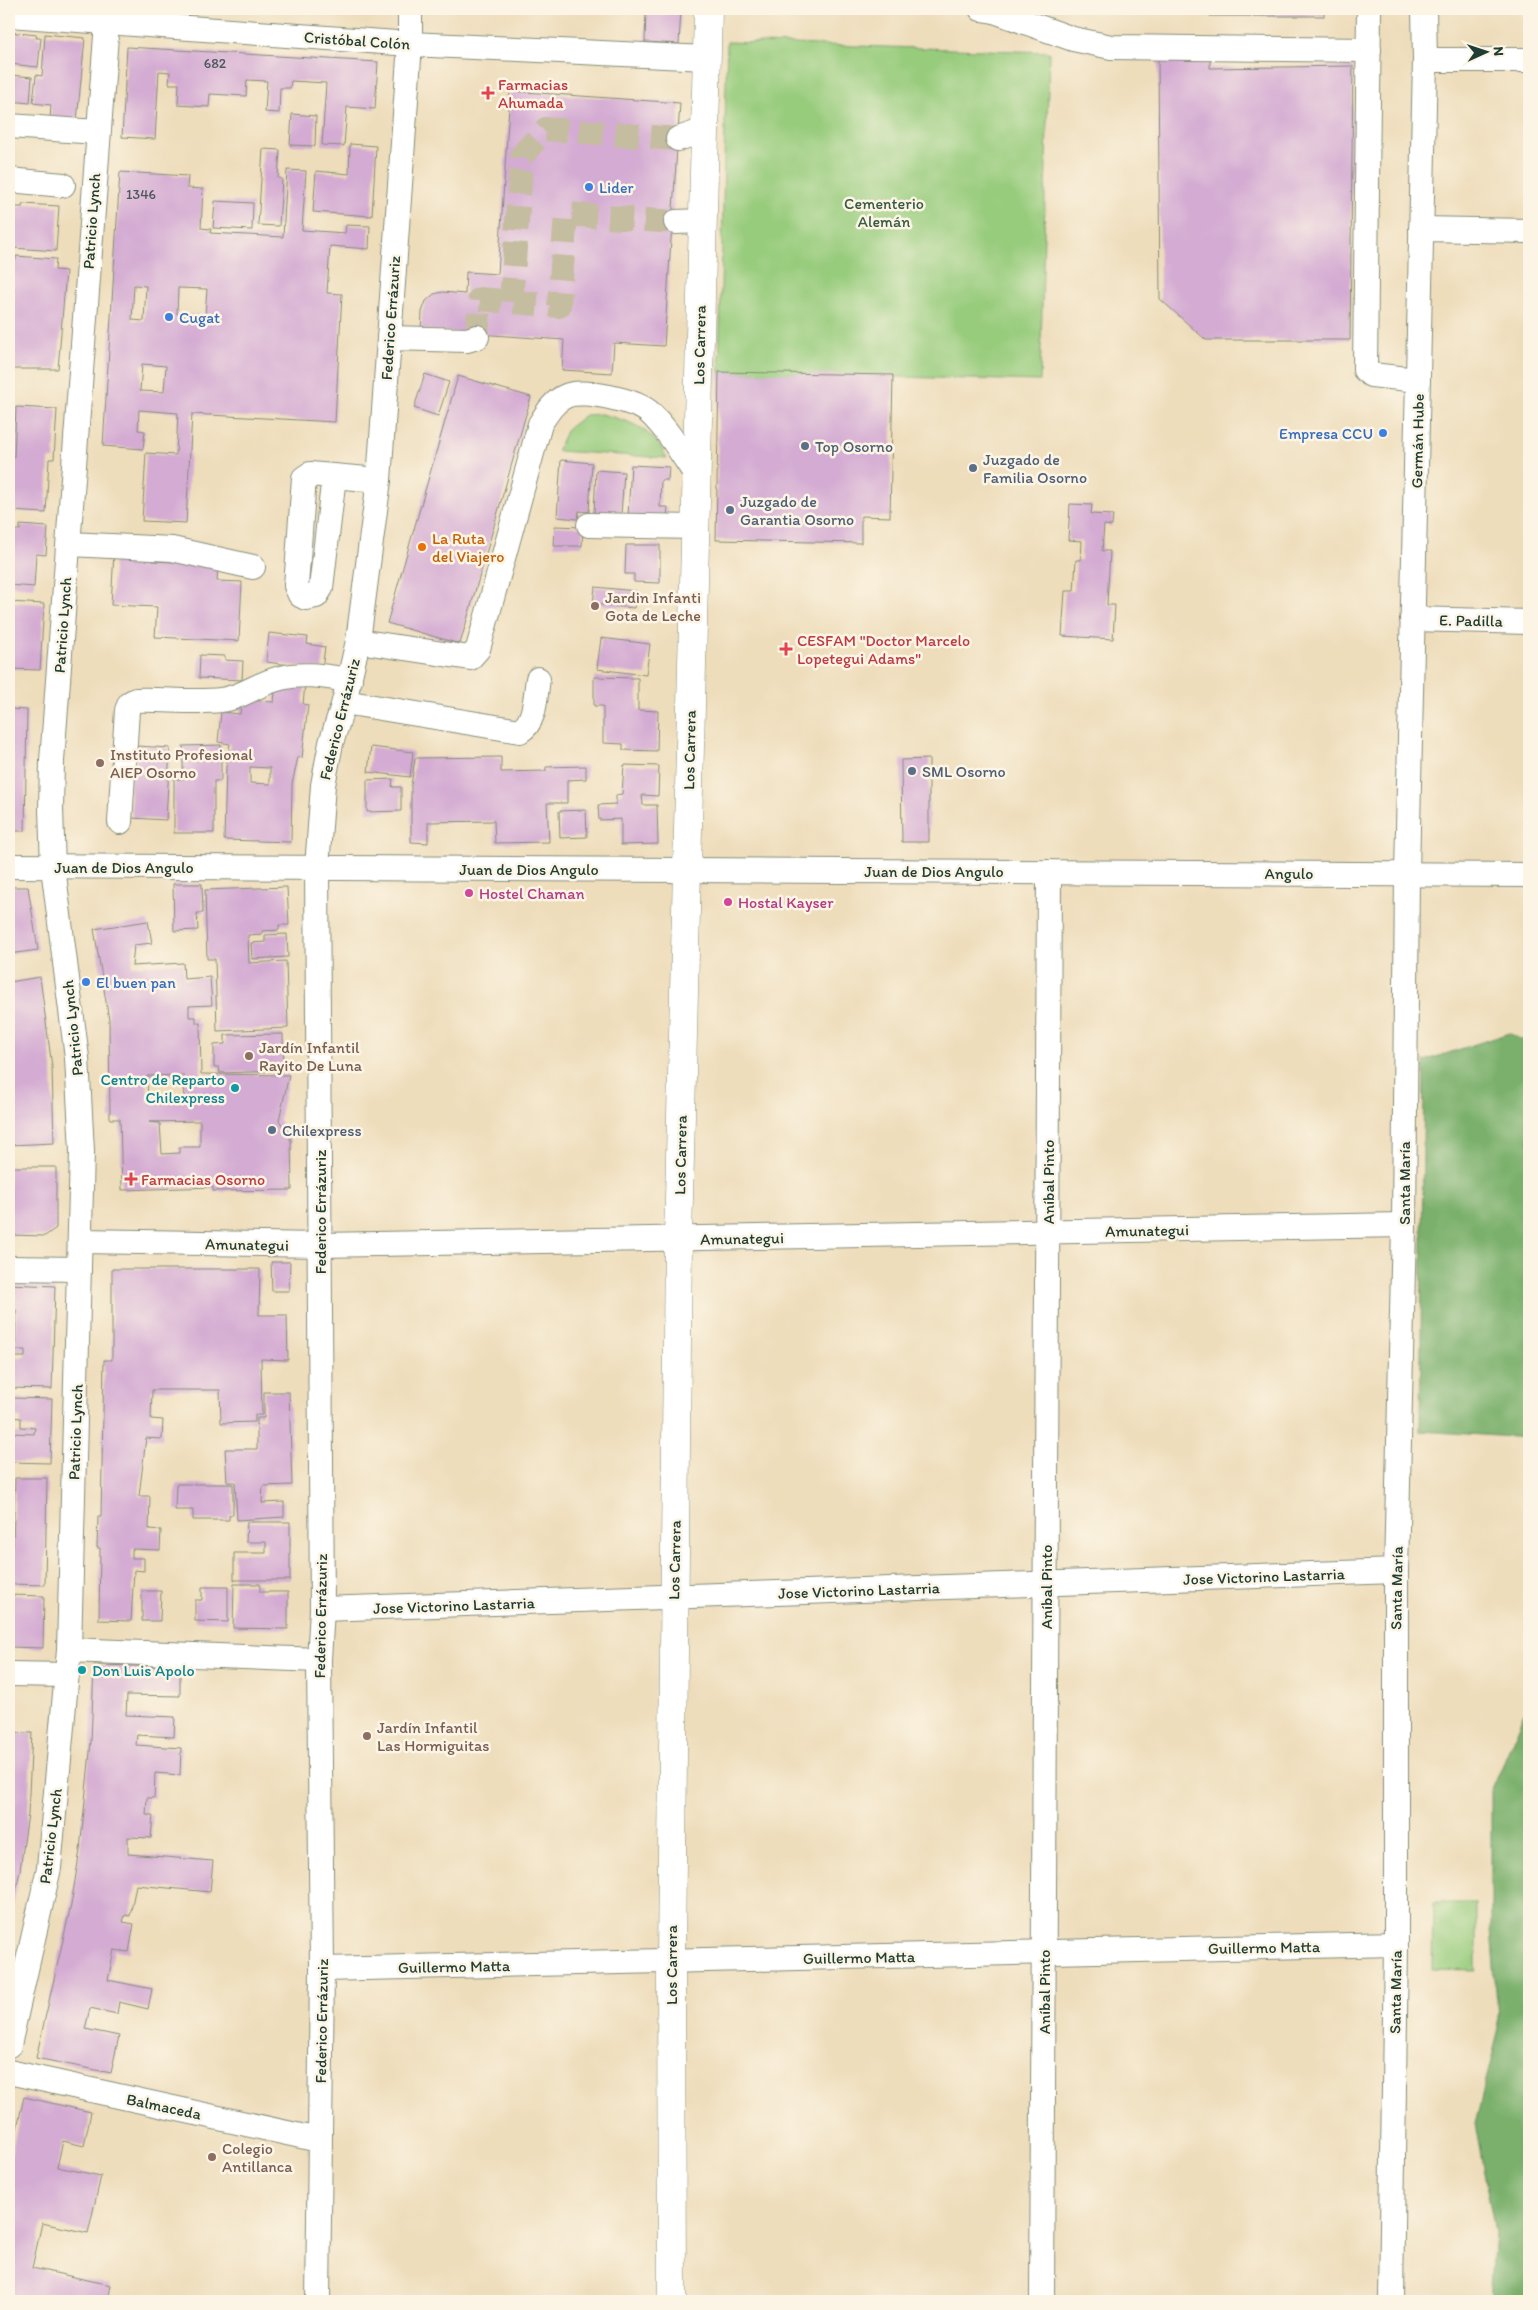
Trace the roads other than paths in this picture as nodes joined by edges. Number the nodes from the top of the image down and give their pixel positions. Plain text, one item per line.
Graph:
1 (410, 9) edge
2 (708, 9) edge
3 (982, 9) edge
4 (1368, 9) edge
5 (1424, 9) edge
6 (9, 16) edge
7 (108, 16) edge
8 (410, 44) junction
9 (1369, 50) junction
10 (706, 58) junction
11 (1425, 60) junction
12 (1529, 60) edge
13 (9, 126) edge
14 (705, 130) junction
15 (98, 132) junction
16 (678, 139) tunnel mouth
17 (9, 180) edge
18 (64, 185) dead end
19 (702, 221) junction
20 (676, 222) tunnel mouth
21 (1421, 229) junction
22 (1529, 231) edge
23 (477, 337) dead end
24 (389, 338) junction
25 (1418, 380) junction
26 (696, 474) junction
27 (334, 476) dead end
28 (379, 480) junction
29 (589, 525) dead end
30 (695, 527) junction
31 (69, 544) junction
32 (253, 567) dead end
33 (1412, 619) junction
34 (1529, 622) edge
35 (358, 641) junction
36 (538, 680) dead end
37 (347, 691) junction
38 (120, 822) dead end
39 (9, 866) edge
40 (53, 867) junction
41 (317, 868) junction
42 (686, 870) junction
43 (1049, 872) junction
44 (1407, 874) junction
45 (1529, 874) edge
46 (1404, 1225) junction
47 (1048, 1232) junction
48 (678, 1239) junction
49 (80, 1240) junction
50 (320, 1245) junction
51 (9, 1268) edge
52 (79, 1269) junction
53 (1396, 1571) junction
54 (1046, 1584) junction
55 (674, 1597) junction
56 (322, 1609) junction
57 (69, 1650) junction
58 (319, 1660) junction
59 (9, 1674) edge
60 (67, 1675) junction
61 (1396, 1944) junction
62 (1044, 1952) junction
63 (671, 1962) junction
64 (322, 1970) junction
65 (9, 2045) edge
66 (9, 2072) edge
67 (319, 2140) junction
68 (318, 2301) edge
69 (672, 2301) edge
70 (1042, 2301) edge
71 (1391, 2301) edge

1 - 8 street, Federico Errázuriz
2 - 10 main road, Los Carrera
3 - 9 street
4 - 9 street
5 - 11 street, Germán Hube
6 - 7 street, Cristóbal Colón
7 - 8 street, Cristóbal Colón
7 - 15 street, Patricio Lynch
8 - 10 street, Cristóbal Colón
8 - 24 street, Federico Errázuriz
9 - 25 street
10 - 14 main road, Los Carrera
11 - 12 street
11 - 21 street, Germán Hube
13 - 15 street
14 - 16 street
14 - 19 main road, Los Carrera
15 - 31 street, Patricio Lynch
17 - 18 street
19 - 20 street
19 - 26 main road, Los Carrera
21 - 22 street
21 - 25 street, Germán Hube
23 - 24 street
24 - 28 street, Federico Errázuriz
25 - 33 street, Germán Hube
26 - 30 main road, Los Carrera
26 - 35 street
27 - 28 street
28 - 35 street, Federico Errázuriz
29 - 30 street
30 - 42 main road, Los Carrera
31 - 32 street
31 - 40 street, Patricio Lynch
33 - 34 street, E. Padilla
33 - 44 street, Germán Hube
35 - 37 street, Federico Errázuriz
36 - 37 street
37 - 38 street
37 - 41 street, Federico Errázuriz
39 - 40 street, Juan de Dios Angulo
40 - 41 street, Juan de Dios Angulo
40 - 49 street, Patricio Lynch
41 - 42 street, Juan de Dios Angulo
41 - 50 street, Federico Errázuriz
42 - 43 street, Juan de Dios Angulo
42 - 48 main road, Los Carrera
43 - 44 street, Angulo
43 - 47 street, Aníbal Pinto
44 - 45 street, Angulo
44 - 46 street, Santa María
46 - 47 street, Amunategui
46 - 53 street, Santa María
47 - 48 street, Amunategui
47 - 54 street, Aníbal Pinto
48 - 50 street, Amunategui
48 - 55 main road, Los Carrera
49 - 50 street, Amunategui
49 - 52 street, Patricio Lynch
50 - 56 street, Federico Errázuriz
51 - 52 street
52 - 57 street, Patricio Lynch
53 - 54 street, Jose Victorino Lastarria
53 - 61 street, Santa María
54 - 55 street, Jose Victorino Lastarria
54 - 62 street, Aníbal Pinto
55 - 56 street, Jose Victorino Lastarria
55 - 63 main road, Los Carrera
56 - 58 street, Federico Errázuriz
57 - 58 street
57 - 60 street, Patricio Lynch
58 - 64 street, Federico Errázuriz
59 - 60 street
60 - 65 street, Patricio Lynch
61 - 62 street, Guillermo Matta
61 - 71 street, Santa María
62 - 63 street, Guillermo Matta
62 - 70 street, Aníbal Pinto
63 - 64 street, Guillermo Matta
63 - 69 main road, Los Carrera
64 - 67 street, Federico Errázuriz
66 - 67 street, Balmaceda
67 - 68 street, Federico Errázuriz

